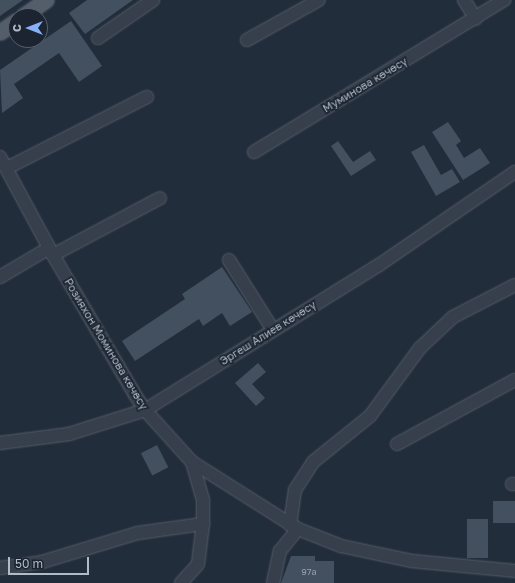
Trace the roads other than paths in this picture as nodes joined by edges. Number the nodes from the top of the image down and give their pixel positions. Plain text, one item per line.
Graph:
1 (46, 0) edge
2 (153, 0) edge
3 (319, 0) edge
4 (464, 0) edge
5 (504, 0) edge
6 (34, 8) edge
7 (476, 19) junction
8 (98, 38) dead end
9 (247, 40) dead end
10 (147, 97) dead end
11 (254, 152) dead end
12 (0, 157) edge
13 (7, 168) junction
14 (515, 172) edge
15 (160, 198) dead end
16 (51, 252) junction
17 (229, 260) dead end
18 (0, 277) edge
19 (515, 285) edge
20 (273, 330) junction
21 (515, 380) edge
22 (145, 410) junction
23 (0, 443) edge
24 (397, 444) dead end
25 (192, 462) junction
26 (203, 524) junction
27 (294, 527) junction
28 (0, 568) edge
29 (515, 571) edge
30 (181, 583) edge
31 (273, 583) edge

1 - 6 main road
2 - 8 street
3 - 9 street
4 - 7 street
5 - 7 street, Муминова көчөсү
7 - 11 street, Муминова көчөсү
10 - 13 street
12 - 13 street, Розияхон Моминова көчөсү
13 - 16 street, Розияхон Моминова көчөсү
14 - 20 street, Эргеш Алиев көчөсү
15 - 16 street
16 - 18 street
16 - 22 street, Розияхон Моминова көчөсү
17 - 20 street
19 - 27 street
20 - 22 street, Эргеш Алиев көчөсү
21 - 24 street
22 - 23 street, Эргеш Алиев көчөсү
22 - 25 street, Розияхон Моминова көчөсү
25 - 26 street
25 - 27 street, Розияхон Моминова көчөсү
26 - 28 street
26 - 30 street
27 - 29 street, Розияхон Моминова көчөсү
27 - 31 street

